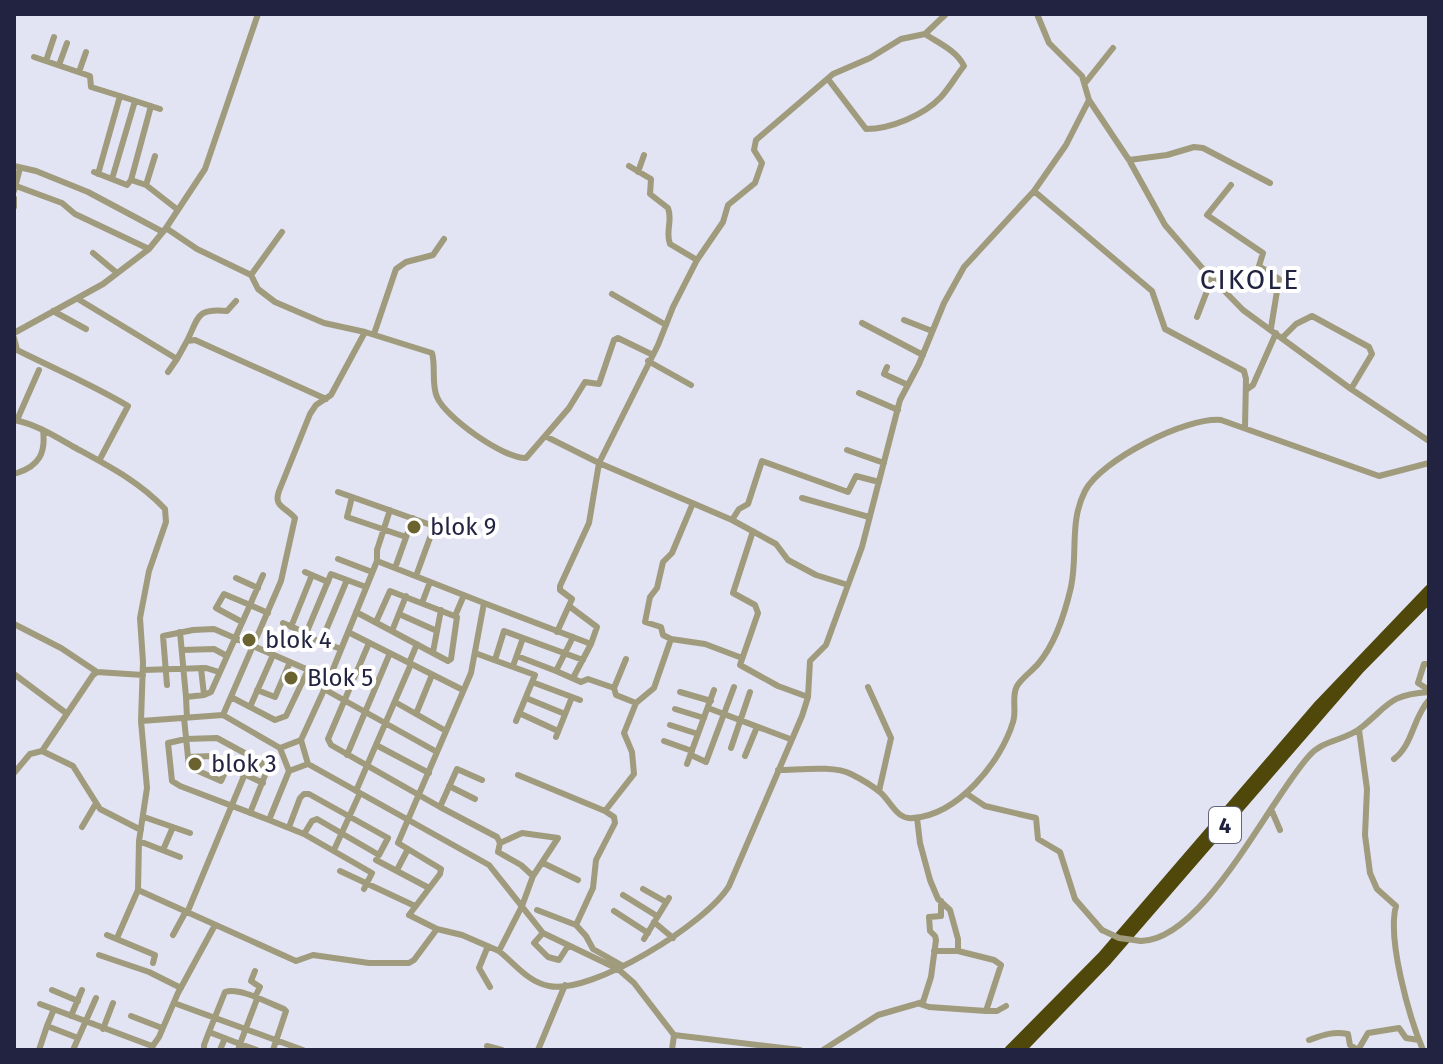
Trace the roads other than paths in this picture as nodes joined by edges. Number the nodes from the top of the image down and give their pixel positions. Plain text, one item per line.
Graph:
1 (258, 14) edge
2 (946, 14) edge
3 (1037, 14) edge
4 (925, 34) junction
5 (54, 37) dead end
6 (67, 43) dead end
7 (1113, 48) dead end
8 (86, 52) dead end
9 (34, 57) dead end
10 (46, 61) junction
11 (59, 65) junction
12 (79, 72) junction
13 (828, 79) junction
14 (1086, 82) junction
15 (120, 96) junction
16 (1089, 100) junction
17 (135, 101) junction
18 (151, 106) junction
19 (160, 109) dead end
20 (644, 155) dead end
21 (155, 156) dead end
22 (1129, 160) junction
23 (629, 166) dead end
24 (17, 167) edge
25 (638, 172) junction
26 (112, 179) junction
27 (131, 180) junction
28 (1270, 183) dead end
29 (146, 185) junction
30 (1231, 185) dead end
31 (15, 188) edge
32 (1034, 191) junction
33 (14, 198) edge
34 (99, 198) junction
35 (14, 206) edge
36 (94, 207) dead end
37 (178, 210) junction
38 (165, 230) junction
39 (282, 232) dead end
40 (444, 239) dead end
41 (149, 249) junction
42 (93, 253) dead end
43 (697, 260) junction
44 (117, 273) junction
45 (251, 275) junction
46 (1212, 278) junction
47 (612, 294) dead end
48 (78, 299) junction
49 (236, 301) dead end
50 (53, 311) junction
51 (1197, 317) dead end
52 (904, 320) dead end
53 (862, 323) dead end
54 (666, 325) junction
55 (86, 329) dead end
56 (932, 331) junction
57 (365, 332) junction
58 (1277, 333) junction
59 (374, 334) junction
60 (14, 336) edge
61 (187, 341) junction
62 (923, 355) junction
63 (650, 358) junction
64 (177, 359) junction
65 (887, 367) dead end
66 (39, 370) dead end
67 (168, 372) dead end
68 (691, 385) dead end
69 (908, 385) junction
70 (1351, 389) junction
71 (1246, 390) junction
72 (859, 393) dead end
73 (327, 399) junction
74 (898, 410) junction
75 (16, 420) edge
76 (1245, 427) junction
77 (43, 430) junction
78 (545, 436) junction
79 (1429, 441) edge
80 (847, 450) dead end
81 (100, 459) junction
82 (599, 463) junction
83 (884, 463) junction
84 (1429, 463) edge
85 (17, 473) dead end
86 (879, 482) junction
87 (338, 492) dead end
88 (352, 497) junction
89 (802, 498) dead end
90 (850, 499) dead end
91 (693, 503) junction
92 (390, 510) junction
93 (847, 511) junction
94 (869, 517) junction
95 (413, 518) junction
96 (732, 520) junction
97 (384, 530) junction
98 (753, 531) junction
99 (406, 537) junction
100 (338, 559) dead end
101 (377, 561) junction
102 (395, 568) junction
103 (372, 572) junction
104 (263, 575) dead end
105 (416, 576) junction
106 (236, 578) dead end
107 (347, 580) junction
108 (328, 582) junction
109 (430, 582) junction
110 (848, 585) junction
111 (366, 587) junction
112 (258, 588) junction
113 (1429, 588) edge
114 (464, 595) junction
115 (406, 596) junction
116 (1429, 599) edge
117 (422, 603) junction
118 (484, 603) junction
119 (250, 605) junction
120 (569, 606) junction
121 (441, 610) junction
122 (356, 612) junction
123 (268, 613) junction
124 (399, 614) junction
125 (455, 616) junction
126 (242, 622) junction
127 (376, 622) junction
128 (283, 623) dead end
129 (15, 627) edge
130 (291, 627) junction
131 (392, 631) junction
132 (437, 631) junction
133 (180, 632) junction
134 (348, 632) junction
135 (557, 632) junction
136 (306, 633) junction
137 (573, 637) junction
138 (235, 638) junction
139 (523, 638) junction
140 (671, 639) junction
141 (321, 642) junction
142 (369, 643) junction
143 (417, 644) junction
144 (591, 644) junction
145 (254, 647) junction
146 (341, 649) junction
147 (182, 650) junction
148 (433, 652) junction
149 (390, 653) junction
150 (475, 653) junction
151 (565, 654) junction
152 (273, 655) junction
153 (227, 656) junction
154 (517, 656) junction
155 (742, 658) junction
156 (626, 659) dead end
157 (495, 660) junction
158 (583, 660) junction
159 (290, 662) junction
160 (410, 663) junction
161 (1429, 664) edge
162 (540, 665) junction
163 (513, 666) junction
164 (183, 668) junction
165 (201, 668) junction
166 (165, 670) junction
167 (308, 670) junction
168 (556, 671) junction
169 (97, 672) junction
170 (143, 672) junction
171 (219, 672) junction
172 (14, 674) edge
173 (432, 675) junction
174 (534, 678) junction
175 (573, 678) junction
176 (329, 679) junction
177 (282, 681) junction
178 (167, 685) dead end
179 (734, 687) dead end
180 (868, 687) dead end
181 (614, 688) junction
182 (299, 689) junction
183 (324, 689) junction
184 (257, 690) junction
185 (463, 690) junction
186 (714, 690) dead end
187 (1429, 691) edge
188 (680, 692) dead end
189 (750, 692) dead end
190 (204, 695) junction
191 (186, 697) junction
192 (231, 697) junction
193 (808, 697) junction
194 (526, 698) junction
195 (1429, 700) edge
196 (345, 701) junction
197 (395, 702) junction
198 (636, 703) junction
199 (709, 705) junction
200 (250, 707) junction
201 (675, 709) dead end
202 (365, 712) junction
203 (66, 713) junction
204 (519, 713) junction
205 (416, 714) junction
206 (565, 714) junction
207 (724, 714) junction
208 (223, 715) junction
209 (186, 718) junction
210 (704, 718) junction
211 (141, 721) junction
212 (516, 721) dead end
213 (741, 721) junction
214 (385, 723) junction
215 (670, 725) dead end
216 (757, 727) junction
217 (1359, 730) junction
218 (446, 731) junction
219 (698, 734) junction
220 (186, 739) junction
221 (790, 739) junction
222 (301, 740) junction
223 (664, 741) dead end
224 (376, 745) junction
225 (234, 747) junction
226 (280, 748) junction
227 (731, 748) dead end
228 (42, 751) junction
229 (437, 752) junction
230 (691, 753) junction
231 (347, 755) junction
232 (745, 756) dead end
233 (188, 757) junction
234 (1394, 759) dead end
235 (228, 764) junction
236 (308, 764) junction
237 (687, 764) dead end
238 (367, 766) junction
239 (778, 770) junction
240 (289, 771) junction
241 (14, 773) edge
242 (429, 773) junction
243 (244, 774) junction
244 (518, 775) dead end
245 (482, 780) dead end
246 (221, 781) junction
247 (263, 783) junction
248 (449, 786) junction
249 (879, 791) junction
250 (358, 792) junction
251 (967, 794) junction
252 (420, 797) junction
253 (215, 799) junction
254 (475, 799) dead end
255 (95, 805) junction
256 (232, 806) junction
257 (440, 807) junction
258 (1271, 809) junction
259 (605, 811) junction
260 (250, 813) junction
261 (144, 817) junction
262 (348, 817) junction
263 (917, 818) junction
264 (269, 820) junction
265 (409, 820) junction
266 (82, 827) dead end
267 (173, 827) junction
268 (289, 827) junction
269 (141, 830) junction
270 (1280, 830) dead end
271 (340, 832) junction
272 (190, 833) dead end
273 (304, 834) junction
274 (388, 838) junction
275 (139, 841) junction
276 (398, 843) junction
277 (500, 843) junction
278 (408, 849) junction
279 (163, 850) junction
280 (334, 850) junction
281 (180, 857) dead end
282 (378, 858) junction
283 (543, 863) junction
284 (397, 870) junction
285 (340, 871) dead end
286 (372, 873) junction
287 (533, 876) junction
288 (578, 880) dead end
289 (366, 885) junction
290 (429, 888) junction
291 (643, 889) dead end
292 (138, 890) junction
293 (623, 895) dead end
294 (940, 901) junction
295 (928, 903) dead end
296 (415, 906) junction
297 (522, 906) junction
298 (537, 910) dead end
299 (614, 911) dead end
300 (186, 913) junction
301 (656, 919) junction
302 (215, 925) junction
303 (576, 925) junction
304 (437, 929) junction
305 (543, 933) junction
306 (107, 935) dead end
307 (173, 935) dead end
308 (117, 938) junction
309 (673, 938) junction
310 (488, 946) junction
311 (568, 946) junction
312 (499, 951) junction
313 (934, 951) junction
314 (958, 951) junction
315 (99, 955) dead end
316 (153, 963) dead end
317 (621, 967) junction
318 (255, 971) dead end
319 (565, 985) junction
320 (490, 987) dead end
321 (181, 988) junction
322 (52, 990) dead end
323 (82, 990) dead end
324 (96, 998) dead end
325 (257, 999) junction
326 (78, 1001) junction
327 (113, 1003) dead end
328 (174, 1003) junction
329 (40, 1004) dead end
330 (920, 1004) junction
331 (1006, 1006) dead end
332 (54, 1009) junction
333 (986, 1011) junction
334 (71, 1016) junction
335 (131, 1016) dead end
336 (215, 1018) junction
337 (85, 1022) junction
338 (47, 1026) junction
339 (162, 1028) junction
340 (103, 1029) junction
341 (246, 1029) junction
342 (209, 1032) junction
343 (674, 1035) junction
344 (78, 1038) junction
345 (225, 1038) junction
346 (716, 1039) junction
347 (277, 1040) junction
348 (1309, 1040) dead end
349 (1419, 1040) junction
350 (487, 1046) dead end
351 (239, 1047) edge
352 (151, 1048) edge
353 (39, 1050) edge
354 (73, 1050) edge
355 (204, 1050) edge
356 (220, 1050) edge
357 (256, 1050) edge
358 (273, 1050) edge
359 (303, 1050) edge
360 (502, 1050) edge
361 (538, 1050) edge
362 (672, 1050) edge
363 (713, 1050) edge
364 (800, 1050) edge
365 (823, 1050) edge
366 (1009, 1050) edge
367 (1021, 1050) edge
368 (1358, 1050) edge
369 (1423, 1050) edge

1 - 37 street
2 - 4 street
3 - 14 street
4 - 13 street
4 - 13 street
5 - 10 street
6 - 11 street
7 - 14 street
8 - 12 street
9 - 10 street
10 - 11 street
11 - 12 street
12 - 15 street
13 - 43 street
14 - 16 street
15 - 17 street
15 - 26 street
16 - 22 street
16 - 32 street
17 - 18 street
17 - 26 street
18 - 19 street
18 - 27 street
20 - 25 street
21 - 29 street
22 - 28 street
22 - 46 street
23 - 25 street
24 - 31 street
24 - 34 street
25 - 43 street
26 - 27 street
27 - 29 street
29 - 37 street
30 - 58 street
31 - 41 street
32 - 56 street
32 - 71 street
33 - 35 street
34 - 36 street
34 - 38 street
37 - 38 street
38 - 41 street
38 - 45 street
39 - 45 street
40 - 59 street
41 - 44 street
42 - 44 street
43 - 54 street
44 - 48 street
45 - 57 street
46 - 51 street
46 - 58 street
47 - 54 street
48 - 50 street
48 - 64 street
49 - 61 street
50 - 55 street
50 - 60 street
52 - 56 street
53 - 62 street
54 - 63 street
56 - 62 street
57 - 59 street
57 - 73 street
58 - 70 street
58 - 70 street
58 - 71 street
59 - 78 street
60 - 81 street
61 - 64 street
61 - 73 street
62 - 69 street
63 - 68 street
63 - 78 street
63 - 82 street
64 - 67 street
65 - 69 street
66 - 75 street
69 - 74 street
70 - 79 street
71 - 76 street
72 - 74 street
73 - 123 street
74 - 83 street
75 - 77 street
76 - 84 street
76 - 251 street
77 - 81 street
77 - 85 street
78 - 82 street
80 - 83 street
81 - 170 street
82 - 91 street
82 - 120 street
83 - 86 street
86 - 94 street
86 - 96 street
87 - 88 street
88 - 92 street
88 - 97 street
89 - 93 street
90 - 93 street
91 - 96 street
91 - 140 street
92 - 95 street
92 - 97 street
93 - 94 street
94 - 110 street
95 - 99 street
95 - 105 street
96 - 98 street
97 - 99 street
97 - 101 street
98 - 110 street
98 - 155 street
99 - 102 street
100 - 103 street
101 - 102 street
101 - 103 street
102 - 105 street
103 - 111 street
104 - 112 street
105 - 109 street
106 - 112 street
107 - 108 street
107 - 111 street
107 - 141 street
108 - 130 street
108 - 136 street
109 - 114 street
109 - 117 street
110 - 193 street
111 - 122 street
112 - 119 street
113 - 366 highway, 4
114 - 118 street
114 - 125 street
115 - 117 street
115 - 124 street
115 - 127 street
116 - 367 highway, 4
117 - 121 street
118 - 135 street
118 - 150 street
119 - 123 street
119 - 126 street
119 - 126 street
120 - 135 street
120 - 144 street
121 - 125 street
121 - 132 street
122 - 127 street
122 - 134 street
123 - 145 street
124 - 131 street
124 - 132 street
125 - 148 street
126 - 138 street
127 - 131 street
128 - 130 street
129 - 169 street
130 - 136 street
131 - 143 street
132 - 148 street
133 - 138 street
133 - 147 street
133 - 166 street
134 - 142 street
134 - 146 street
135 - 137 street
136 - 141 street
137 - 144 street
137 - 151 street
138 - 145 street
138 - 153 street
139 - 151 street
139 - 154 street
139 - 157 street
140 - 155 street
140 - 198 street
141 - 146 street
142 - 149 street
142 - 196 street
143 - 148 street
143 - 160 street
144 - 158 street
145 - 152 street
145 - 192 street
146 - 176 street
147 - 153 street
147 - 164 street
149 - 160 street
149 - 202 street
150 - 157 street
150 - 185 street
151 - 158 street
151 - 168 street
152 - 159 street
152 - 184 street
153 - 171 street
154 - 162 street
154 - 163 street
155 - 193 street
156 - 181 street
157 - 163 street
158 - 175 street
159 - 167 street
159 - 177 street
160 - 173 street
160 - 197 street
161 - 187 street
162 - 168 street
162 - 174 street
163 - 174 street
164 - 165 street
164 - 166 street
164 - 191 street
165 - 171 street
165 - 190 street
166 - 170 street
166 - 178 street
167 - 176 street
167 - 182 street
168 - 175 street
169 - 170 street
169 - 203 street
170 - 211 street
171 - 190 street
172 - 203 street
173 - 185 street
173 - 205 street
174 - 194 street
174 - 206 street
175 - 181 street
176 - 183 street
177 - 182 street
177 - 184 street
179 - 207 street
180 - 249 street
181 - 198 street
182 - 200 street
183 - 196 street
183 - 222 street
184 - 200 street
185 - 218 street
186 - 199 street
187 - 217 street
188 - 199 street
189 - 213 street
190 - 191 street
191 - 209 street
192 - 200 street
192 - 208 street
193 - 221 street
194 - 204 street
194 - 206 street
195 - 234 street
196 - 202 street
196 - 231 street
197 - 205 street
197 - 214 street
198 - 259 street
199 - 207 street
199 - 210 street
201 - 210 street
202 - 214 street
202 - 231 street
203 - 228 street
204 - 206 street
204 - 212 street
205 - 218 street
207 - 213 street
207 - 230 street
208 - 209 street
208 - 226 street
209 - 211 street
209 - 220 street
210 - 219 street
211 - 261 street
213 - 216 street
213 - 227 street
214 - 224 street
214 - 229 street
215 - 219 street
216 - 221 street
216 - 232 street
217 - 258 street
217 - 349 street
218 - 229 street
219 - 230 street
220 - 225 street
220 - 233 street
220 - 253 street
221 - 239 street
222 - 226 street
222 - 236 street
223 - 230 street
224 - 238 street
224 - 242 street
225 - 235 street
225 - 247 street
226 - 240 street
228 - 241 street
228 - 255 street
229 - 242 street
230 - 237 street
231 - 238 street
233 - 235 street
233 - 246 street
235 - 243 street
235 - 246 street
236 - 240 street
236 - 250 street
238 - 250 street
238 - 252 street
239 - 249 street
239 - 309 street
240 - 264 street
242 - 252 street
243 - 247 street
243 - 256 street
244 - 259 street
245 - 248 street
246 - 253 street
247 - 260 street
248 - 254 street
248 - 257 street
249 - 263 street
250 - 262 street
250 - 265 street
251 - 258 street, bridge
251 - 263 street
252 - 257 street
252 - 265 street
253 - 256 street
255 - 266 street
255 - 269 street
256 - 260 street
256 - 300 street
257 - 277 street
258 - 270 street
259 - 303 street
260 - 264 street
261 - 267 street
261 - 269 street
262 - 268 street
262 - 271 street
262 - 274 street
263 - 294 street
264 - 268 street
265 - 276 street
265 - 297 street
267 - 272 street
267 - 279 street
268 - 273 street
269 - 275 street
271 - 273 street
271 - 280 street
271 - 282 street
273 - 280 street
274 - 276 street
274 - 282 street
275 - 279 street
275 - 292 street
276 - 278 street
277 - 283 street
277 - 287 street
278 - 284 street
278 - 290 street
279 - 281 street
280 - 286 street
282 - 284 street
282 - 286 street
283 - 287 street
283 - 288 street
284 - 290 street
285 - 289 street
286 - 289 street
287 - 297 street
289 - 296 street
290 - 296 street
291 - 301 street
292 - 300 street
292 - 308 street
293 - 301 street
294 - 295 street
294 - 313 street
294 - 314 street
296 - 304 street
297 - 305 street
297 - 312 street
298 - 303 street
299 - 301 street
300 - 302 street
300 - 307 street
301 - 309 street
302 - 304 street
302 - 321 street
303 - 317 street
304 - 310 street
305 - 311 street
305 - 311 street
306 - 308 street
308 - 316 street
309 - 317 street
310 - 312 street
310 - 320 street
311 - 317 street
312 - 319 street
313 - 314 street
313 - 330 street
314 - 333 street
315 - 321 street
317 - 319 street
317 - 343 street
318 - 325 street
319 - 361 street
321 - 328 street
322 - 326 street
323 - 326 street
324 - 337 street
325 - 336 street
325 - 341 street
325 - 347 street
326 - 334 street
327 - 340 street
328 - 336 street
328 - 339 street
329 - 332 street
330 - 333 street
330 - 365 street
331 - 333 street
332 - 334 street
332 - 338 street
334 - 337 street
335 - 339 street
336 - 341 street
336 - 342 street
337 - 340 street
337 - 344 street
338 - 344 street
338 - 353 street
339 - 352 street
340 - 352 street
341 - 347 street
341 - 351 street
342 - 345 street
342 - 355 street
343 - 346 street
343 - 362 street
344 - 354 street
345 - 351 street
345 - 356 street
346 - 363 street
346 - 364 street
347 - 358 street
347 - 359 street
348 - 368 street
349 - 368 street
349 - 369 street
350 - 360 street
351 - 357 street

